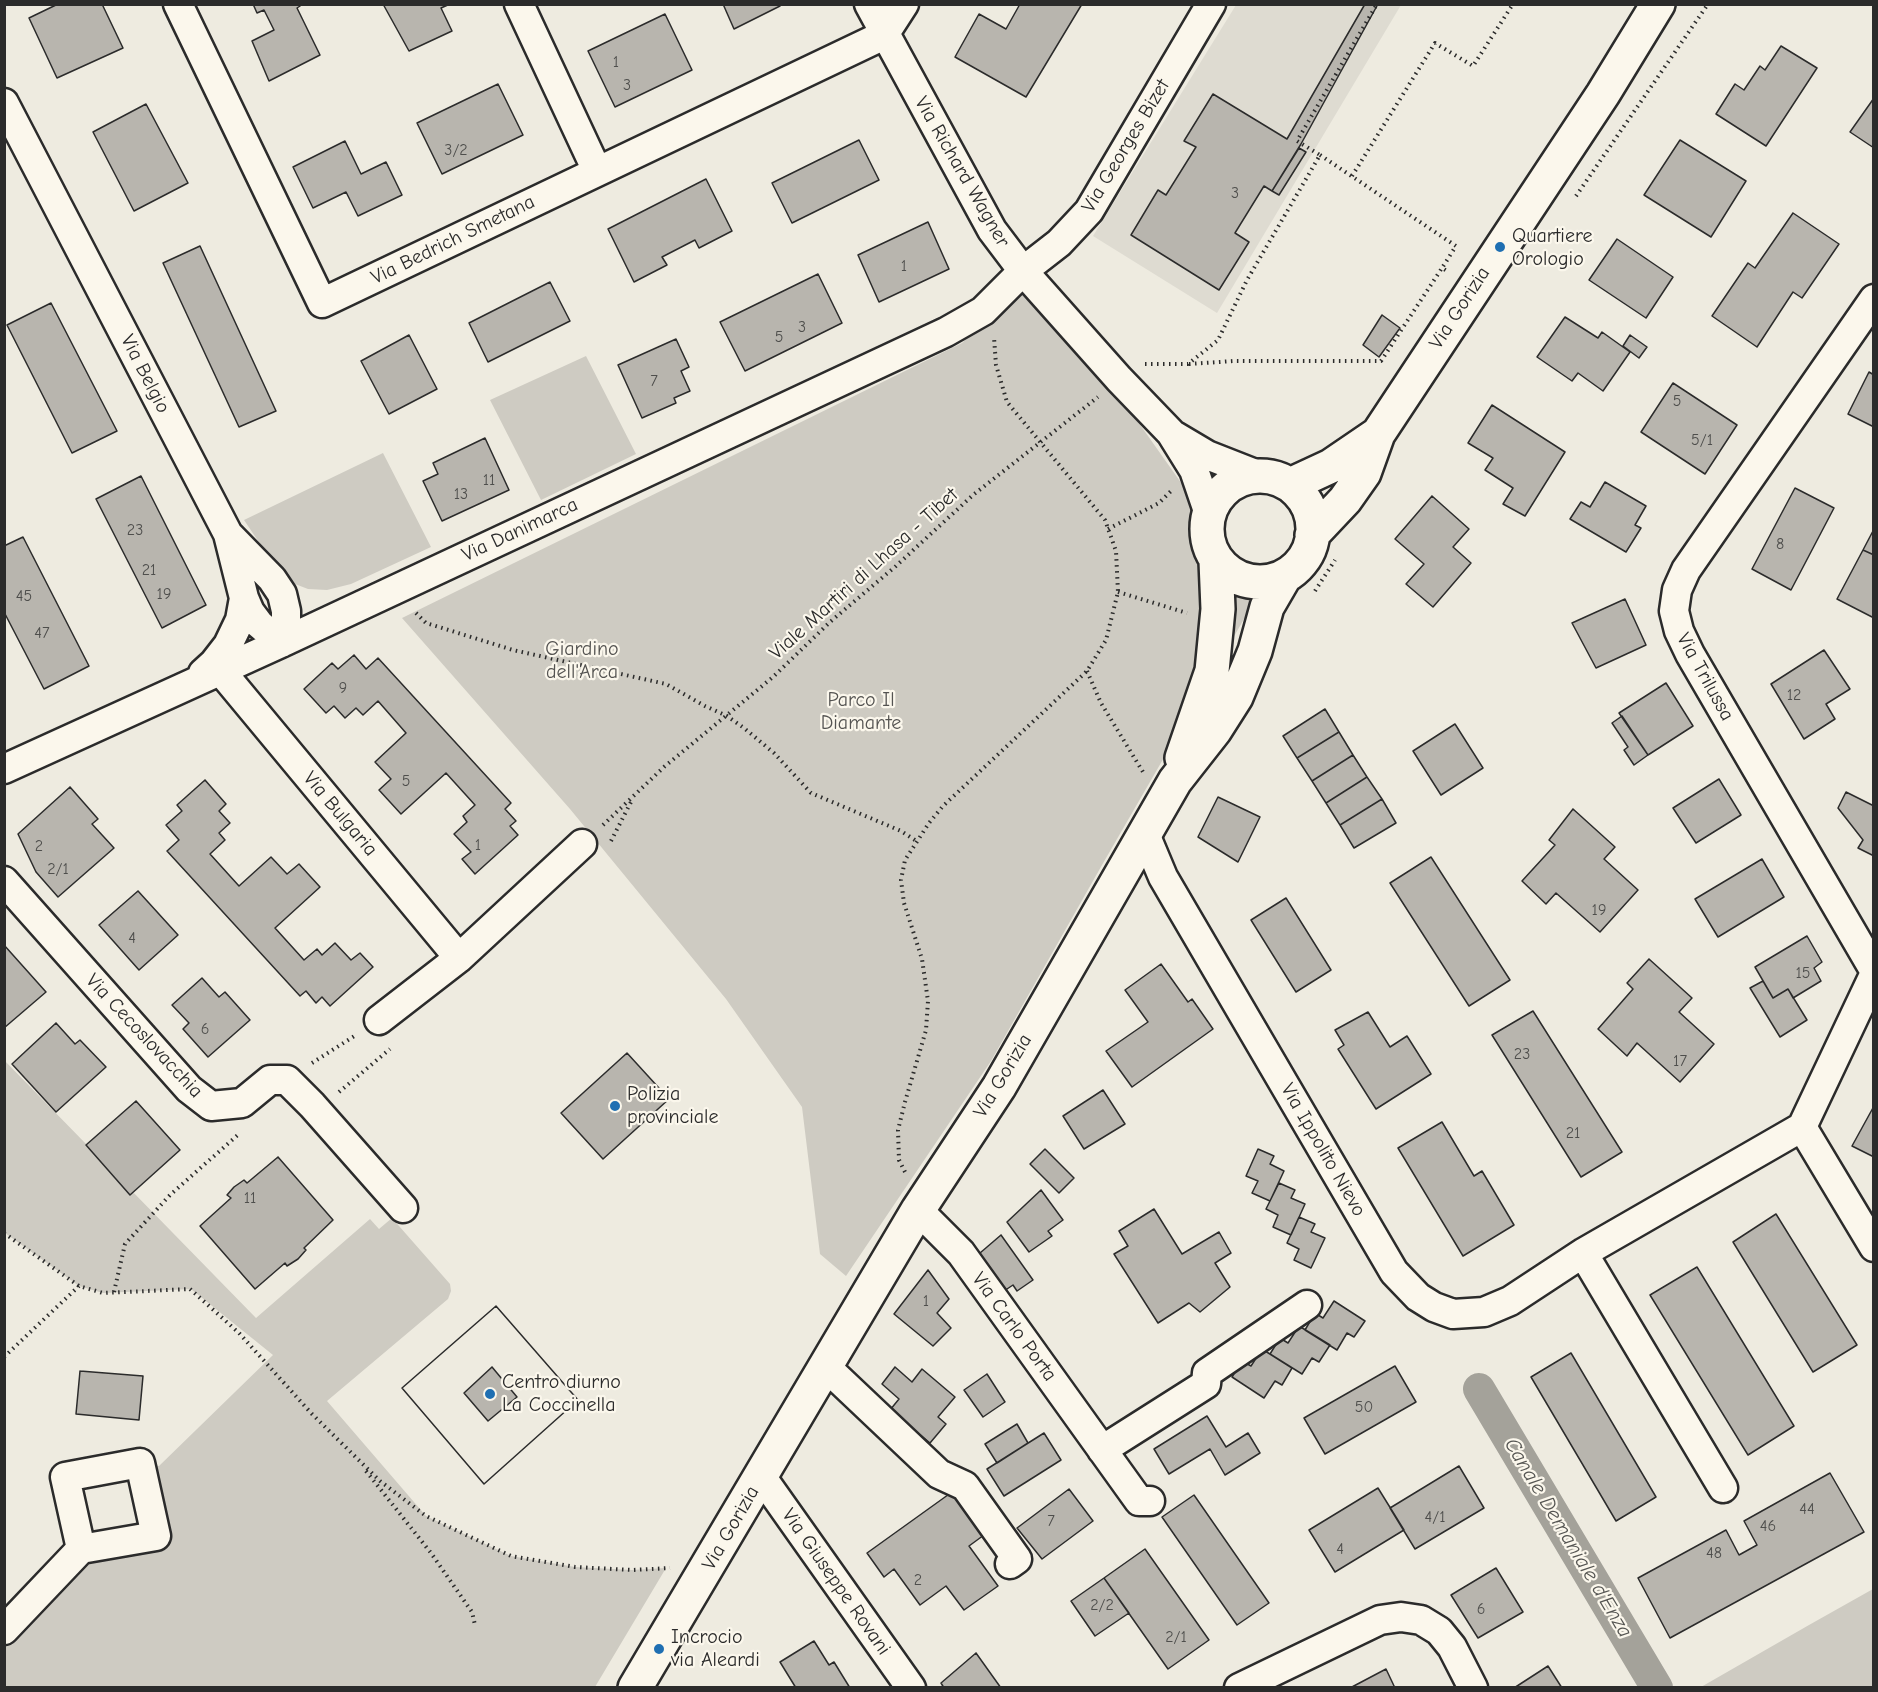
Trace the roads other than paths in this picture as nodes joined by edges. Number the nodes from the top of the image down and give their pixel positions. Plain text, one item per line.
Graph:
1 (178, 4) edge
2 (519, 4) edge
3 (869, 4) edge
4 (904, 4) edge
5 (1211, 4) edge
6 (1658, 4) edge
7 (1682, 4) edge
8 (884, 35) junction
9 (1603, 94) junction
10 (4, 103) edge
11 (597, 171) junction
12 (1023, 271) junction
13 (1874, 299) edge
14 (1171, 433) junction
15 (1378, 434) junction
16 (1258, 476) junction
17 (1290, 485) junction
18 (1209, 514) junction
19 (228, 534) junction
20 (1312, 536) junction
21 (1216, 561) junction
22 (1285, 576) junction
23 (282, 594) junction
24 (244, 598) junction
25 (371, 600) junction
26 (281, 643) junction
27 (220, 670) junction
28 (193, 683) junction
29 (4, 769) edge
30 (1169, 791) junction
31 (1145, 834) junction
32 (582, 844) road end
33 (4, 881) edge
34 (459, 958) junction
35 (1874, 970) edge
36 (1874, 975) edge
37 (379, 1020) road end
38 (1803, 1128) junction
39 (924, 1201) junction
40 (403, 1208) dead end
41 (1874, 1247) edge
42 (1583, 1253) junction
43 (1307, 1305) dead end
44 (826, 1367) junction
45 (1102, 1450) junction
46 (761, 1476) junction
47 (1724, 1488) dead end
48 (1149, 1501) dead end
49 (81, 1549) dead end
50 (1010, 1564) dead end
51 (4, 1630) edge
52 (635, 1688) edge
53 (911, 1688) edge
54 (1239, 1688) edge
55 (1473, 1688) edge

1 - 11 street, Via Bedrich Smetana
2 - 11 street
3 - 8 street, Via Richard Wagner
4 - 8 street
5 - 12 street, Via Georges Bizet
6 - 9 main road, Via Gorizia
7 - 9 main road, Via Gorizia
8 - 11 street, Via Bedrich Smetana
8 - 12 street, Via Richard Wagner
9 - 15 main road, Via Gorizia
10 - 19 street, Via Belgio
12 - 14 street, Via Richard Wagner
12 - 25 street, Via Danimarca
13 - 35 street, Via Trilussa
14 - 16 street, Via Richard Wagner
14 - 18 street, Via Richard Wagner
15 - 17 main road, Via Gorizia
15 - 20 main road, Via Gorizia
16 - 17 main road
16 - 18 main road
17 - 20 main road
18 - 21 main road
19 - 23 street
19 - 24 street, Via Belgio
20 - 22 main road
21 - 22 main road
21 - 30 main road, Via Gorizia
22 - 30 main road, Via Gorizia
23 - 25 street
23 - 26 street
24 - 26 street, Via Belgio
24 - 28 street
25 - 26 street, Via Danimarca
26 - 27 street, Via Danimarca
27 - 28 street, Via Danimarca
27 - 34 street, Via Bulgaria
28 - 29 street, Via Danimarca
30 - 31 main road, Via Gorizia
31 - 39 main road, Via Gorizia
31 - 42 street, Via Ippolito Nievo
32 - 34 street
33 - 40 street, Via Cecoslovacchia
34 - 37 street
36 - 38 street
38 - 41 street
38 - 42 street, Via Ippolito Nievo
39 - 44 main road, Via Gorizia
39 - 45 street, Via Carlo Porta
42 - 47 street
43 - 45 street
44 - 46 main road, Via Gorizia
44 - 50 street
45 - 48 street, Via Carlo Porta
46 - 52 main road, Via Gorizia
46 - 53 street, Via Giuseppe Rovani
49 - 51 street
54 - 55 street

